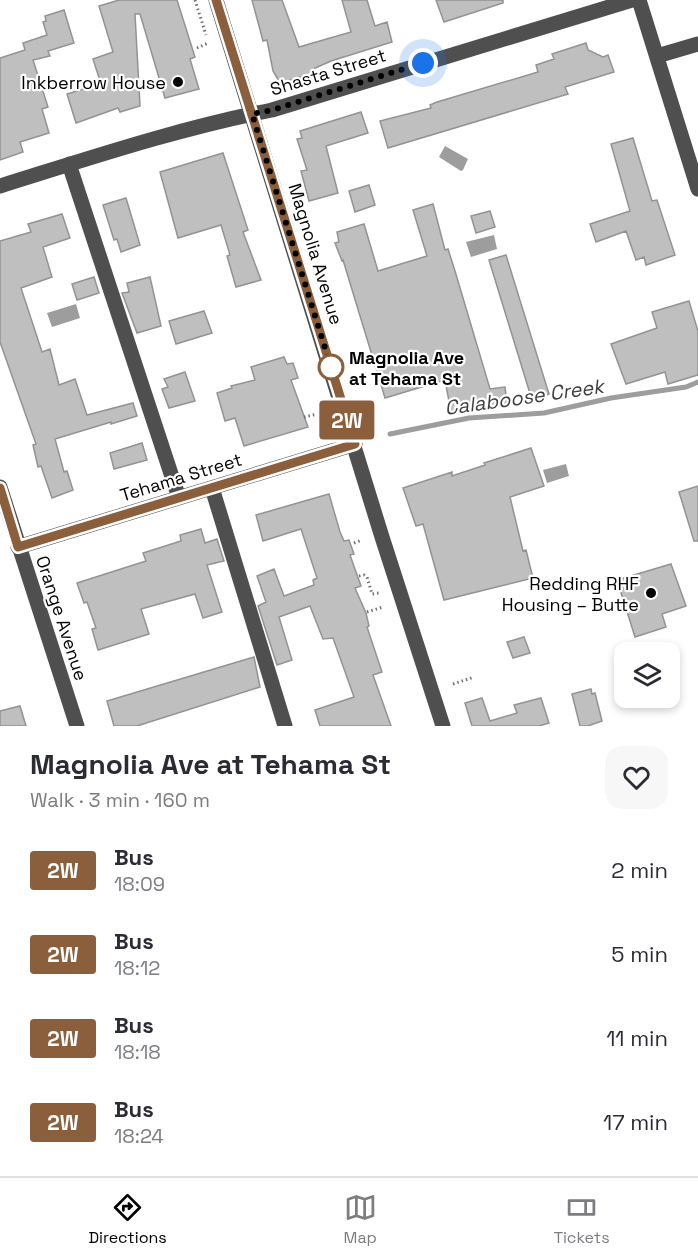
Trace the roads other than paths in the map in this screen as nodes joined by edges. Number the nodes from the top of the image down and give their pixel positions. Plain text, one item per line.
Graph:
1 (216, 0) edge
2 (632, 0) edge
3 (639, 0) edge
4 (698, 44) edge
5 (657, 56) junction
6 (252, 114) junction
7 (69, 164) junction
8 (0, 186) edge
9 (698, 189) edge
10 (355, 444) junction
11 (0, 488) edge
12 (212, 488) junction
13 (179, 498) junction
14 (18, 547) junction
15 (76, 726) edge
16 (285, 726) edge
17 (443, 726) edge

1 - 6 street, Magnolia Avenue
2 - 6 street, Shasta Street
3 - 5 street
4 - 5 street
5 - 9 street
6 - 7 street, Shasta Street
6 - 10 street, Magnolia Avenue
7 - 8 street, Shasta Street
7 - 13 street
10 - 12 street, Tehama Street
10 - 17 street, Magnolia Avenue
11 - 14 street, Orange Avenue
12 - 13 street, Tehama Street
12 - 16 street
13 - 14 street, Tehama Street
14 - 15 street, Orange Avenue

